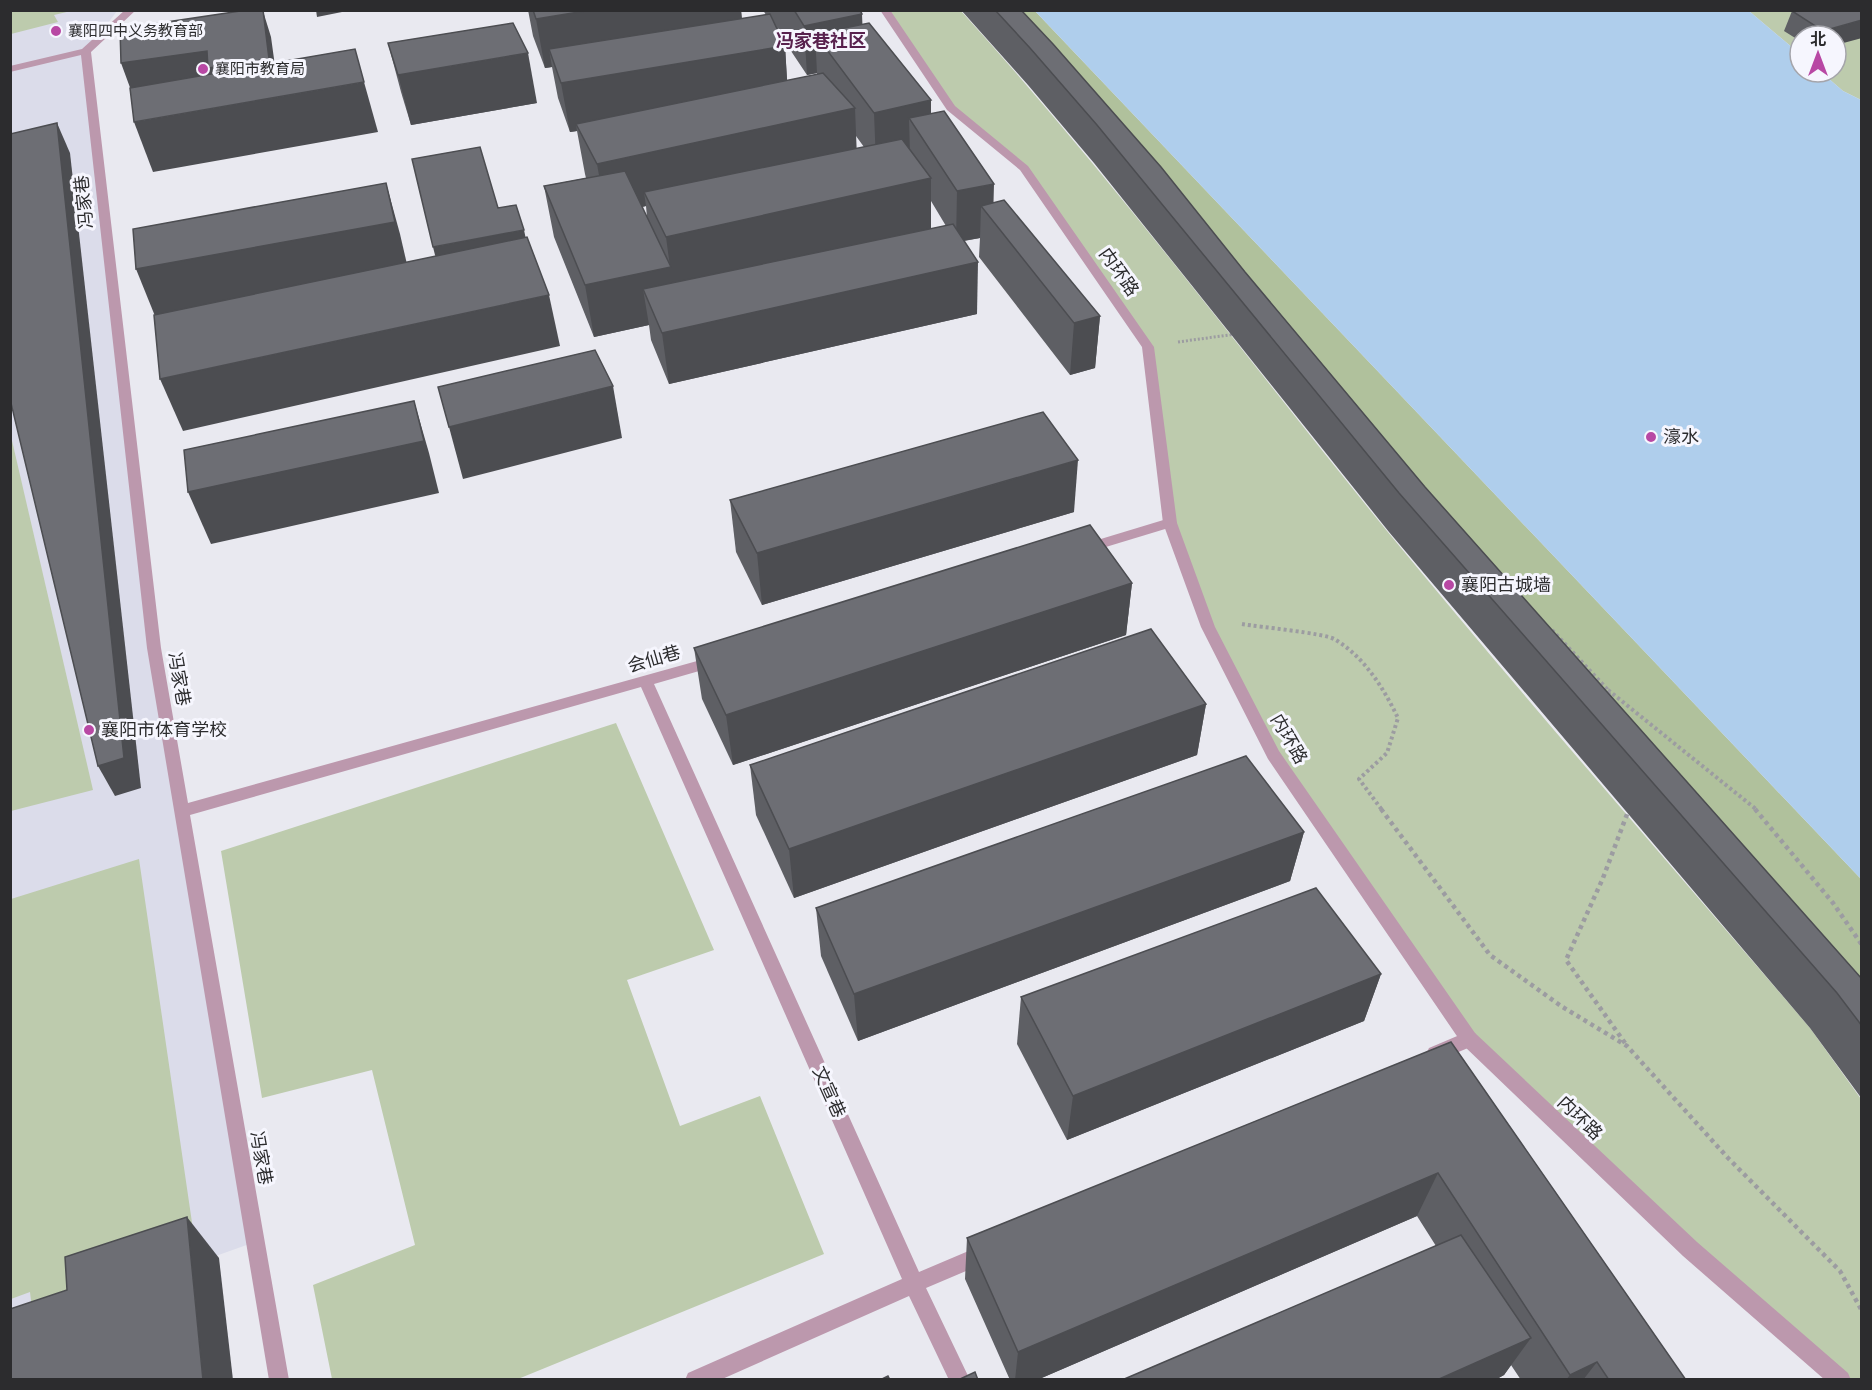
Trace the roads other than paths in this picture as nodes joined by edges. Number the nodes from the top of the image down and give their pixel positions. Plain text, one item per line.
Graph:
1 (131, 10) edge
2 (885, 10) edge
3 (87, 51) junction
4 (10, 69) edge
5 (1170, 523) junction
6 (1068, 554) edge
7 (726, 657) edge
8 (646, 682) junction
9 (181, 811) junction
10 (1470, 1039) junction
11 (1415, 1063) edge
12 (1001, 1245) edge
13 (914, 1284) junction
14 (279, 1380) edge
15 (695, 1380) edge
16 (960, 1380) edge
17 (1841, 1380) edge

1 - 3 street
2 - 5 street, 内环路
3 - 4 street
3 - 9 street, 冯家巷
5 - 6 street
5 - 10 street, 内环路
7 - 8 street, 会仙巷
8 - 9 street, 会仙巷
8 - 13 street, 文宣巷
9 - 14 street, 冯家巷
10 - 11 street
10 - 17 street, 内环路
12 - 13 street
13 - 15 street
13 - 16 street, 文宣巷

